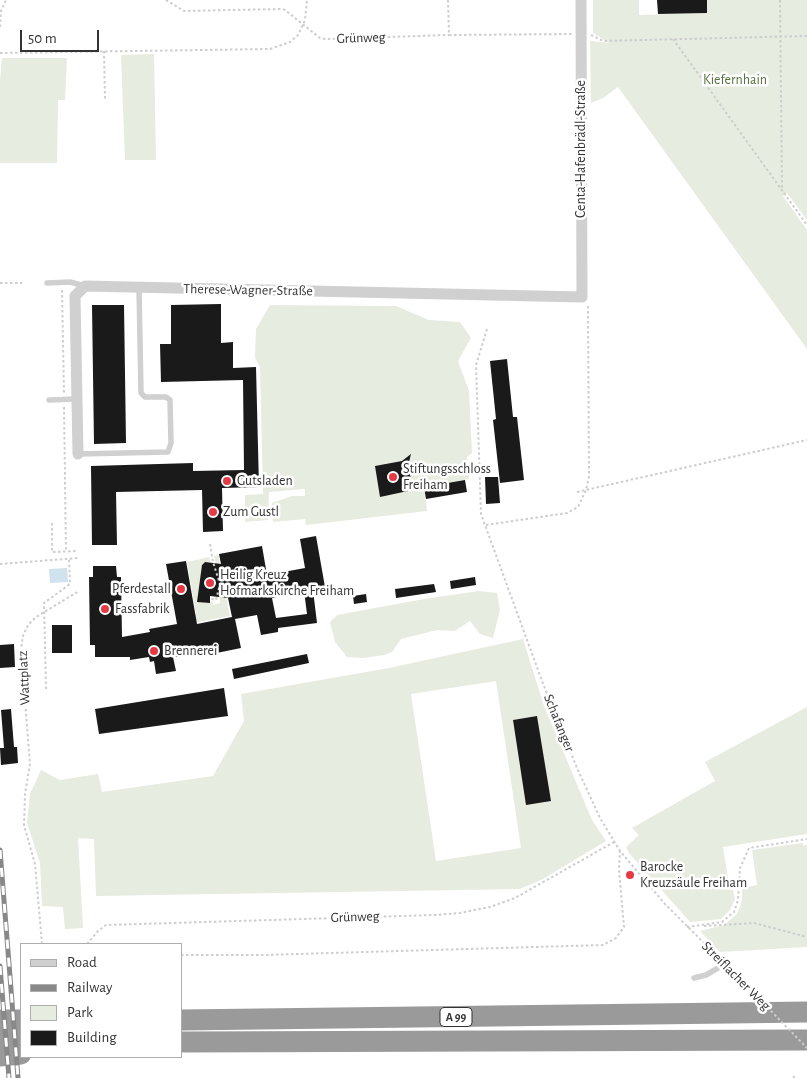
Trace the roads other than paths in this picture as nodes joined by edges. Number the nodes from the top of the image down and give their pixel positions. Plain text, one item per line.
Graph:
1 (581, 0) edge
2 (47, 283) dead end
3 (85, 286) junction
4 (138, 288) junction
5 (582, 297) joint
6 (77, 399) junction
7 (49, 400) dead end
8 (78, 454) joint
9 (722, 962) road end
10 (694, 978) dead end
11 (807, 1012) edge
12 (0, 1020) edge
13 (20, 1020) edge
14 (182, 1020) edge
15 (0, 1040) edge
16 (807, 1040) edge
17 (20, 1041) edge
18 (182, 1042) edge
19 (20, 1054) edge
20 (0, 1056) edge

1 - 5 street, Centa-Hafenbrädl-Straße
2 - 3 lane
3 - 4 street, Therese-Wagner-Straße
3 - 6 street
4 - 5 street, Therese-Wagner-Straße
4 - 8 lane
6 - 7 lane
6 - 8 street
9 - 10 lane
11 - 14 highway, A 99
12 - 13 highway
15 - 17 highway
16 - 18 highway, A 99
19 - 20 highway

